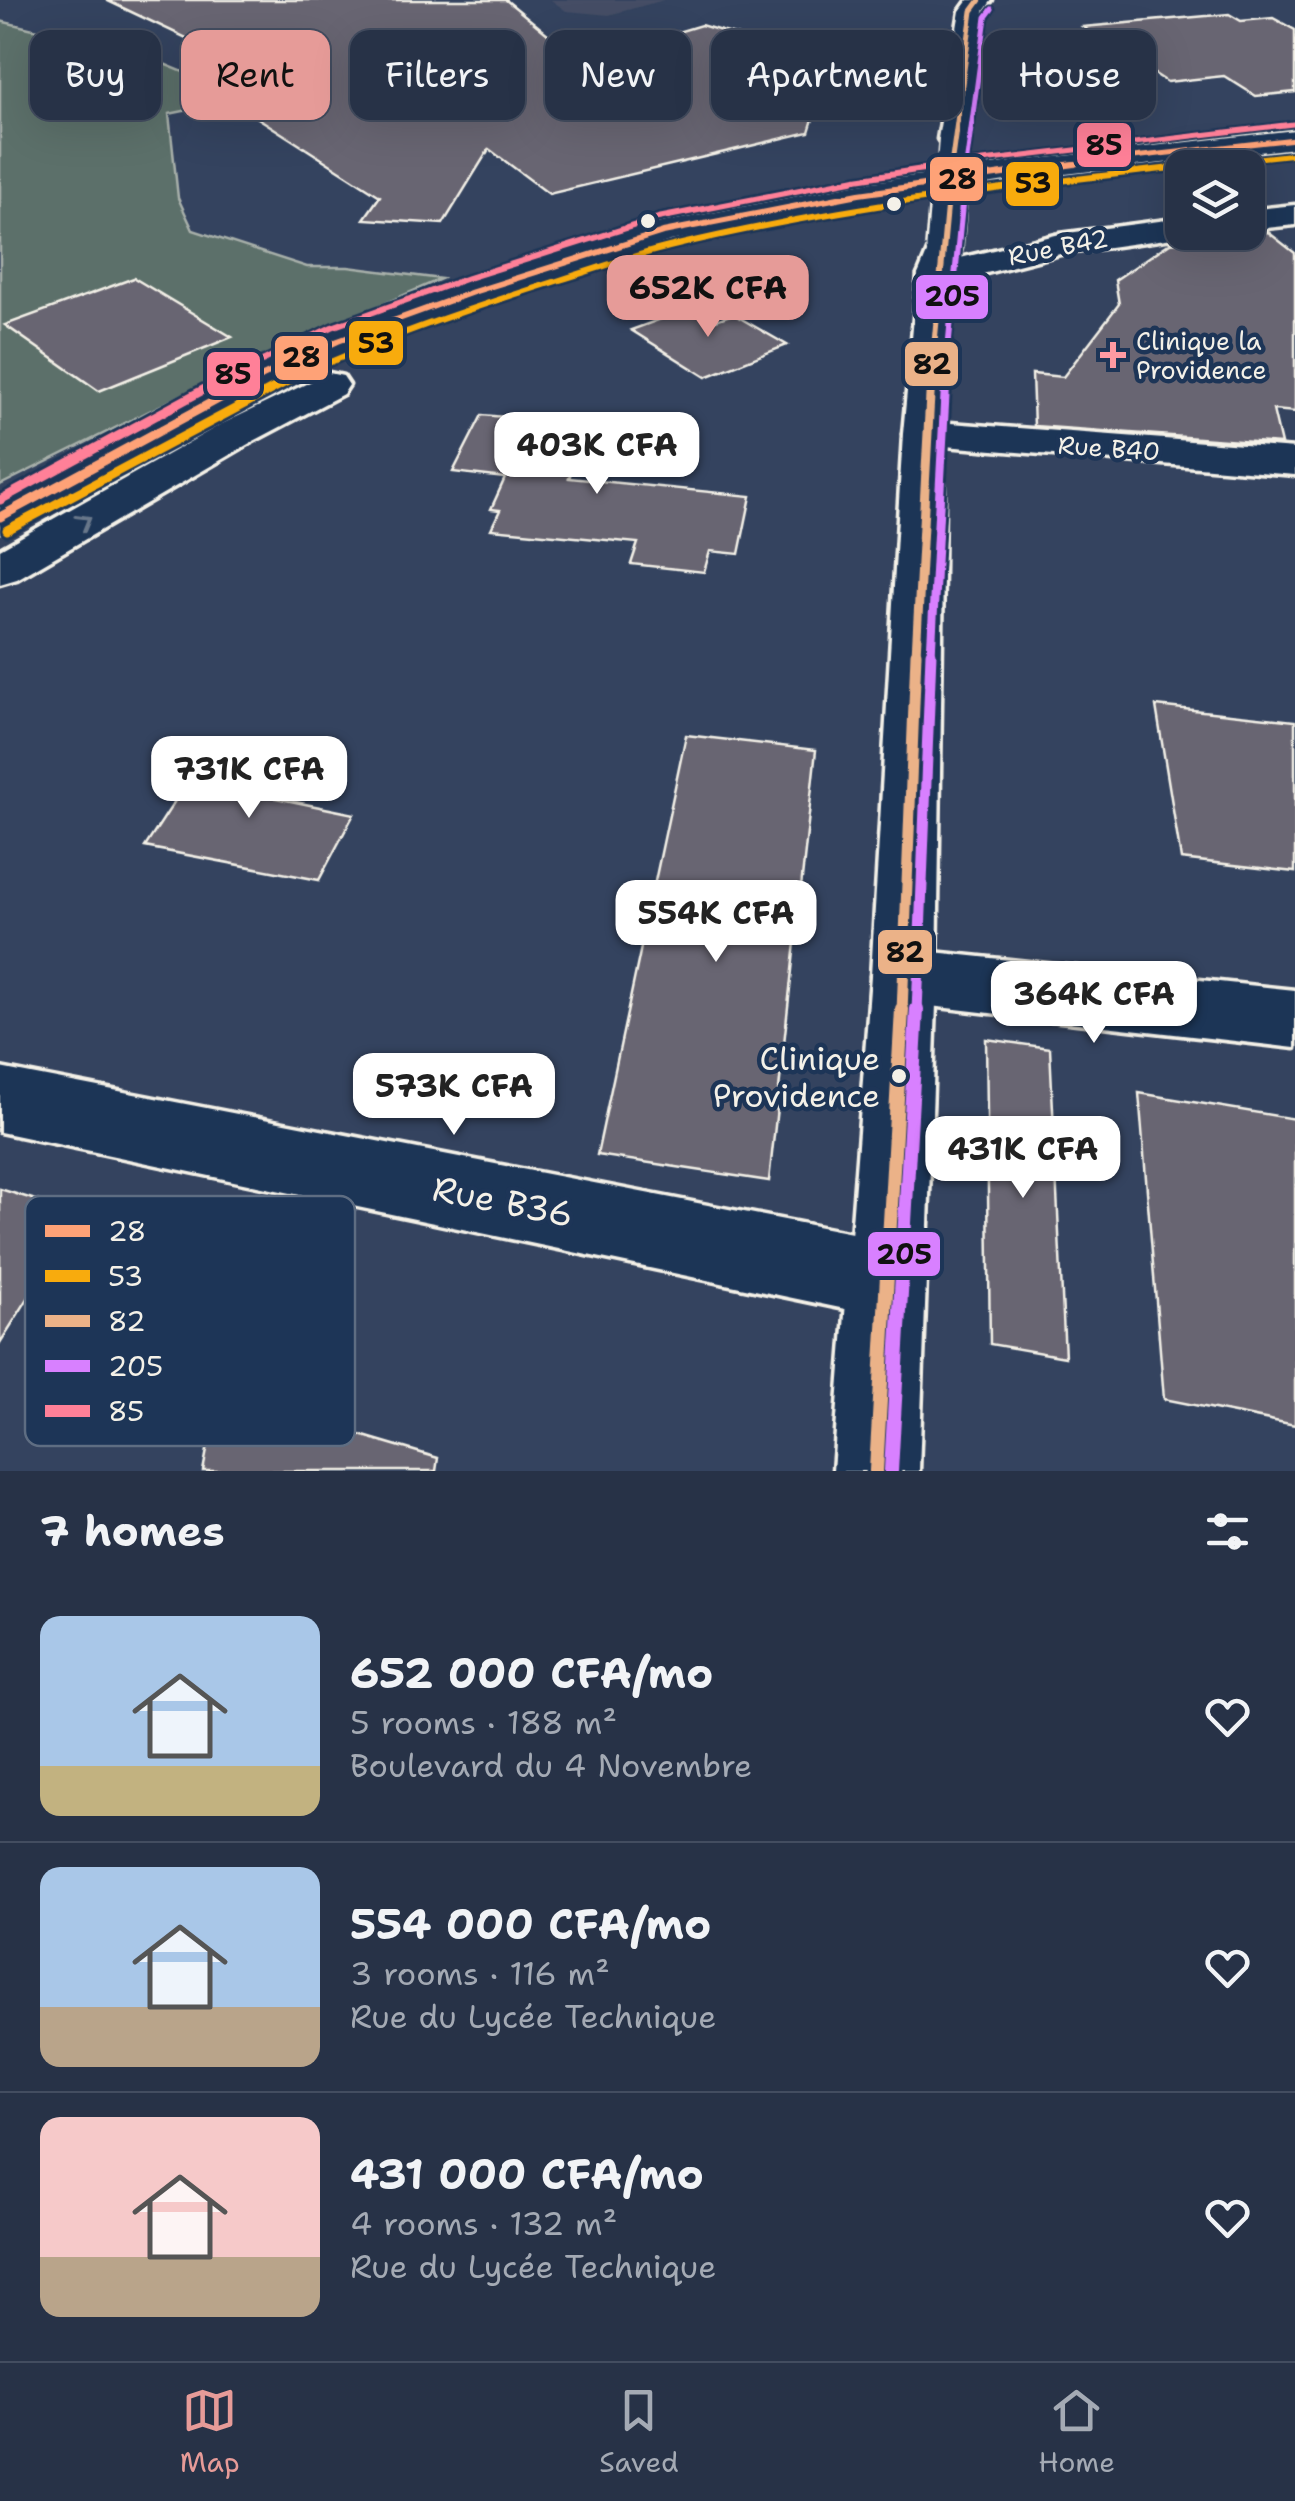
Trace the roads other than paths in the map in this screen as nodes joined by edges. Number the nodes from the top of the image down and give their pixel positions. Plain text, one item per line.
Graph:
1 (972, 4) edge
2 (1295, 138) edge
3 (1295, 168) edge
4 (1265, 172) edge
5 (1165, 183) edge
6 (1295, 215) edge
7 (1265, 218) edge
8 (1165, 230) edge
9 (940, 262) junction
10 (924, 434) junction
11 (1295, 462) edge
12 (0, 517) edge
13 (0, 570) edge
14 (904, 976) junction
15 (1295, 1019) edge
16 (0, 1100) edge
17 (888, 1279) junction
18 (876, 1471) edge

1 - 9 street, bridge
2 - 12 street
3 - 4 street
13 -> 5 street
6 - 7 street
8 - 9 street, Rue B42
9 - 10 street
10 - 11 street, Rue B40
10 - 14 street
14 - 15 street
14 - 17 street
16 - 17 street, Rue B36
17 - 18 street

